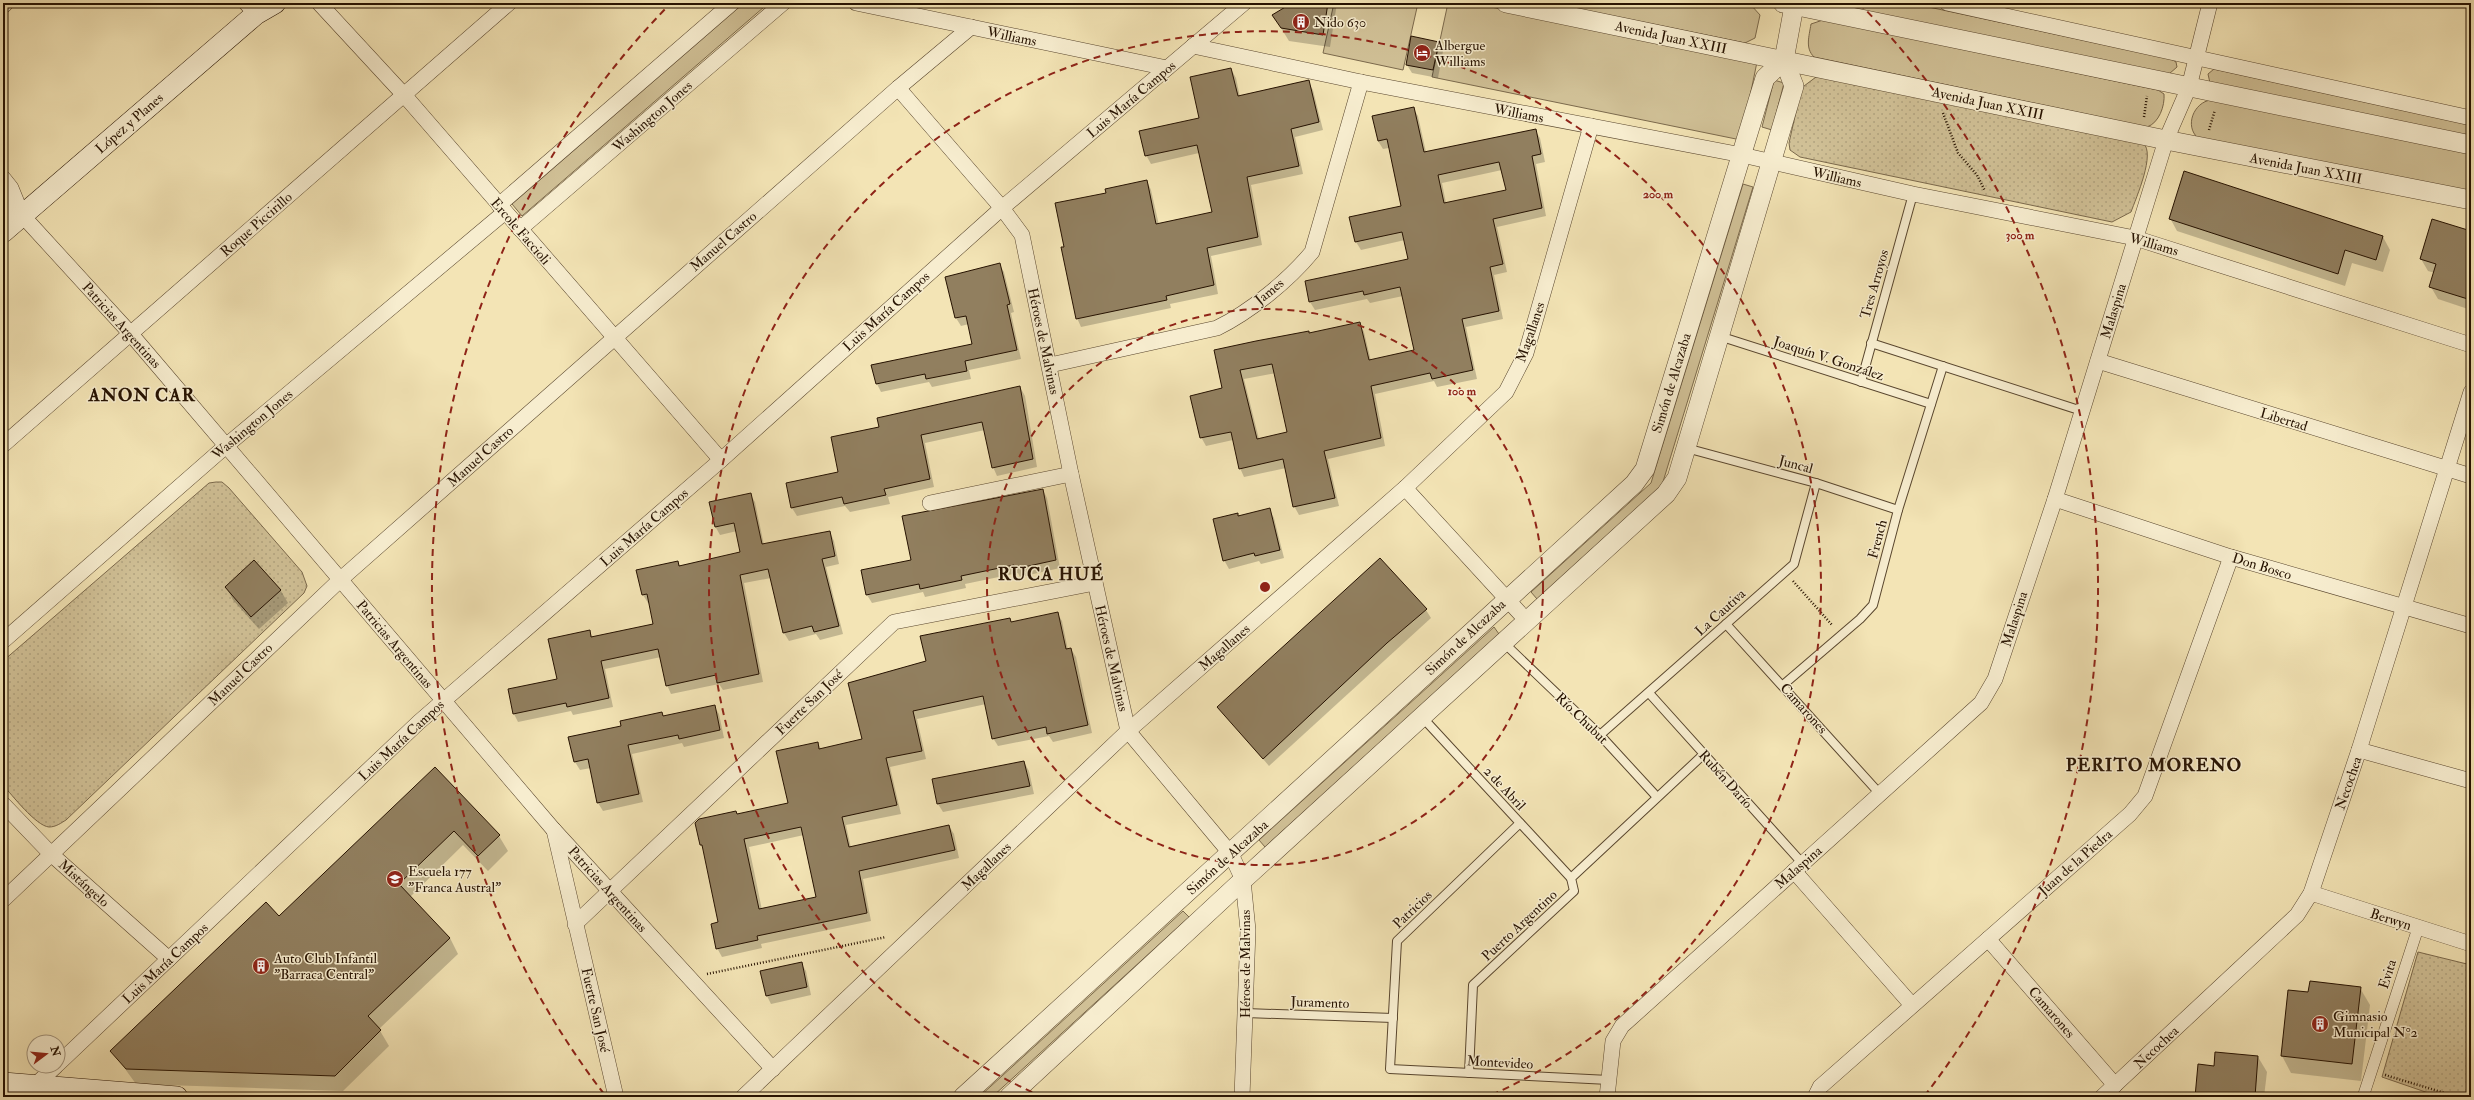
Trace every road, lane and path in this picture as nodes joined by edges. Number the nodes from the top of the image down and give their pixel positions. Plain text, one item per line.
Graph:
1 (6, 3) edge
2 (275, 3) edge
3 (319, 3) edge
4 (509, 3) edge
5 (732, 3) edge
6 (783, 3) edge
7 (856, 3) edge
8 (1244, 3) edge
9 (1506, 3) edge
10 (1946, 3) edge
11 (2210, 3) edge
12 (1790, 4) edge
13 (3, 6) edge
14 (255, 7) edge
15 (971, 27) junction
16 (1193, 46) junction
17 (2196, 58) junction
18 (1784, 60) junction
19 (1167, 68) junction
20 (1361, 82) junction
21 (2189, 87) junction
22 (898, 88) junction
23 (1935, 91) junction
24 (405, 96) junction
25 (2471, 118) edge
26 (1591, 126) junction
27 (2166, 140) junction
28 (2471, 145) edge
29 (1742, 155) junction
30 (1772, 162) junction
31 (3, 178) edge
32 (1913, 194) junction
33 (2471, 200) edge
34 (3, 206) edge
35 (1002, 208) junction
36 (502, 209) junction
37 (1996, 211) junction
38 (22, 215) junction
39 (520, 230) junction
40 (3, 232) edge
41 (2135, 238) junction
42 (130, 333) junction
43 (1718, 336) junction
44 (614, 337) junction
45 (1871, 343) junction
46 (2471, 345) edge
47 (2098, 361) junction
48 (1050, 365) junction
49 (1943, 366) junction
50 (1861, 382) junction
51 (2471, 392) edge
52 (1931, 404) junction
53 (2082, 412) junction
54 (3, 445) edge
55 (227, 445) junction
56 (1686, 448) junction
57 (721, 460) junction
58 (2446, 470) junction
59 (1071, 474) junction
60 (2471, 476) edge
61 (1816, 483) junction
62 (1405, 488) junction
63 (2055, 499) junction
64 (930, 503) dead end
65 (1898, 510) junction
66 (2231, 557) junction
67 (1785, 572) junction
68 (341, 579) junction
69 (1095, 583) junction
70 (1507, 599) junction
71 (2403, 608) junction
72 (1527, 621) junction
73 (1726, 624) junction
74 (2471, 626) edge
75 (1841, 636) junction
76 (3, 641) edge
77 (1504, 643) junction
78 (1783, 684) junction
79 (1649, 693) junction
80 (443, 701) junction
81 (1421, 716) junction
82 (1128, 731) junction
83 (1600, 735) junction
84 (2359, 750) junction
85 (1704, 754) junction
86 (2471, 781) edge
87 (1880, 794) junction
88 (1656, 797) junction
89 (3, 804) edge
90 (1520, 823) junction
91 (554, 829) junction
92 (52, 854) junction
93 (1231, 854) junction
94 (1798, 868) junction
95 (1570, 878) junction
96 (1243, 880) junction
97 (610, 891) junction
98 (2311, 893) junction
99 (3, 900) edge
100 (575, 924) junction
101 (2418, 928) junction
102 (888, 937) dead end
103 (1988, 939) junction
104 (2471, 944) edge
105 (169, 959) junction
106 (689, 977) junction
107 (1911, 1004) junction
108 (1246, 1013) junction
109 (1393, 1018) junction
110 (66, 1056) edge
111 (773, 1069) junction
112 (1390, 1069) joint
113 (2372, 1070) junction
114 (1469, 1073) junction
115 (47, 1074) edge
116 (1609, 1080) junction
117 (3, 1083) edge
118 (2115, 1085) junction
119 (29, 1091) edge
120 (176, 1097) edge
121 (616, 1097) edge
122 (743, 1097) edge
123 (963, 1097) edge
124 (1009, 1097) edge
125 (1242, 1097) edge
126 (1607, 1097) edge
127 (1815, 1097) edge
128 (2102, 1097) edge
129 (2363, 1097) edge
130 (2458, 1097) edge

1 - 13 street
2 - 14 main road, López y Planes
3 - 24 street, Ercole Faccioli
4 - 24 street, Roque Piccirillo
5 - 36 street, Washington Jones
6 - 39 street, Washington Jones
7 - 15 street, Williams
8 - 16 street, Luis María Campos
9 - 18 street, Avenida Juan XXIII
10 - 17 street
11 - 17 street, Malaspina
12 - 18 street
12 - 21 street
14 - 38 main road, López y Planes
15 - 19 street, Williams
15 - 22 street, Manuel Castro
16 - 19 street, Luis María Campos
16 - 20 street, Williams
17 - 21 street, Malaspina
17 - 25 street
18 - 23 street, Avenida Juan XXIII
18 - 29 street, Simón de Alcazaba
18 - 30 street, Simón de Alcazaba
19 - 35 street, Luis María Campos
20 - 26 street, Williams
20 - 48 street, James
21 - 27 street, Malaspina
21 - 28 street
22 - 35 street, Héroes de Malvinas
22 - 44 street, Manuel Castro
23 - 27 street, Avenida Juan XXIII
23 - 37 path
24 - 36 street, Ercole Faccioli
24 - 42 street, Roque Piccirillo
26 - 29 street, Williams
26 - 62 street, Magallanes
27 - 33 street, Avenida Juan XXIII
27 - 41 street, Malaspina
29 - 30 street, Williams
29 - 70 street, Simón de Alcazaba
30 - 32 street, Williams
30 - 43 street, Simón de Alcazaba
31 - 38 street, Patricias Argentinas
32 - 37 street, Williams
32 - 45 lane, Tres Arroyos
34 - 38 street, Patricias Argentinas
35 - 48 street, Héroes de Malvinas
35 - 57 street, Luis María Campos
36 - 39 street, Ercole Faccioli
36 - 55 street, Washington Jones
37 - 41 street, Williams
38 - 40 main road, López y Planes
38 - 42 street, Patricias Argentinas
39 - 44 street, Ercole Faccioli
41 - 46 street, Williams
41 - 47 street, Malaspina
42 - 54 street, Roque Piccirillo
42 - 55 street, Patricias Argentinas
43 - 50 lane, Joaquín V. González
43 - 56 street, Simón de Alcazaba
44 - 57 street, Ercole Faccioli
44 - 68 street, Manuel Castro
45 - 49 lane, Joaquín V. González
45 - 50 lane, Tres Arroyos
47 - 53 street, Malaspina
47 - 58 street, Libertad
48 - 59 street, Héroes de Malvinas
49 - 52 lane, French
49 - 53 lane, Joaquín V. González
50 - 52 lane, Joaquín V. González
51 - 58 street, Necochea
52 - 65 lane, French
53 - 63 street, Malaspina
55 - 68 street, Patricias Argentinas
55 - 76 street, Washington Jones
56 - 61 lane, Juncal
56 - 72 street, Simón de Alcazaba
57 - 80 street, Luis María Campos
58 - 60 street, Libertad
58 - 71 street, Necochea
59 - 64 street
59 - 69 street, Héroes de Malvinas
61 - 65 lane, Juncal
61 - 67 lane, La Cautiva
62 - 70 street
62 - 82 street, Magallanes
63 - 66 street, Don Bosco
63 - 87 street, Malaspina
65 - 75 lane, French
66 - 71 street, Don Bosco
66 - 103 street, Juan de la Piedra
67 - 73 lane, La Cautiva
67 - 75 path
68 - 80 street, Patricias Argentinas
68 - 92 street, Manuel Castro
69 - 82 street, Héroes de Malvinas
69 - 97 street, Fuerte San José
70 - 72 street
70 - 93 street, Simón de Alcazaba
71 - 74 street, Don Bosco
71 - 84 street, Necochea
72 - 77 street, Simón de Alcazaba
73 - 78 lane, Camarones
73 - 79 lane, La Cautiva
75 - 78 lane, French
77 - 81 street, Simón de Alcazaba
77 - 83 lane, Río Chubut
78 - 87 lane, Camarones
79 - 83 lane, La Cautiva
79 - 85 lane, Rubén Darío
80 - 91 street, Patricias Argentinas
80 - 105 street, Luis María Campos
81 - 90 lane, 2 de Abril
81 - 96 street, Simón de Alcazaba
82 - 93 street, Héroes de Malvinas
82 - 111 street, Magallanes
83 - 88 lane, Río Chubut
84 - 86 street
84 - 98 street, Necochea
85 - 88 lane
85 - 94 lane, Rubén Darío
87 - 94 street, Malaspina
88 - 95 lane
89 - 92 street, Mistángelo
90 - 95 lane, 2 de Abril
90 - 109 lane, Patricios
91 - 97 street, Patricias Argentinas
91 - 100 street, Fuerte San José
92 - 99 street, Manuel Castro
92 - 105 street, Mistángelo
93 - 96 street, Héroes de Malvinas
93 - 123 street, Simón de Alcazaba
94 - 107 street, Rubén Darío
94 - 116 street, Malaspina
95 - 114 lane, Puerto Argentino
96 - 108 street, Héroes de Malvinas
96 - 124 street, Simón de Alcazaba
97 - 100 street, Fuerte San José
97 - 106 street, Patricias Argentinas
98 - 101 street, Berwyn
98 - 118 street, Necochea
100 - 121 street, Fuerte San José
101 - 104 street, Berwyn
101 - 113 street, Evita
102 - 106 path
103 - 107 street, Juan de la Piedra
103 - 118 street, Camarones
105 - 110 street, Luis María Campos
106 - 111 street, Patricias Argentinas
107 - 127 street, Juan de la Piedra
108 - 109 lane, Juramento
108 - 125 street, Héroes de Malvinas
109 - 112 lane, Patricios
111 - 122 street, Magallanes
112 - 114 lane, Montevideo
113 - 129 street, Evita
113 - 130 path
114 - 116 lane, Montevideo
115 - 119 street, Luis María Campos
116 - 126 street, Malaspina
117 - 119 main road
118 - 128 street, Necochea
119 - 120 main road

